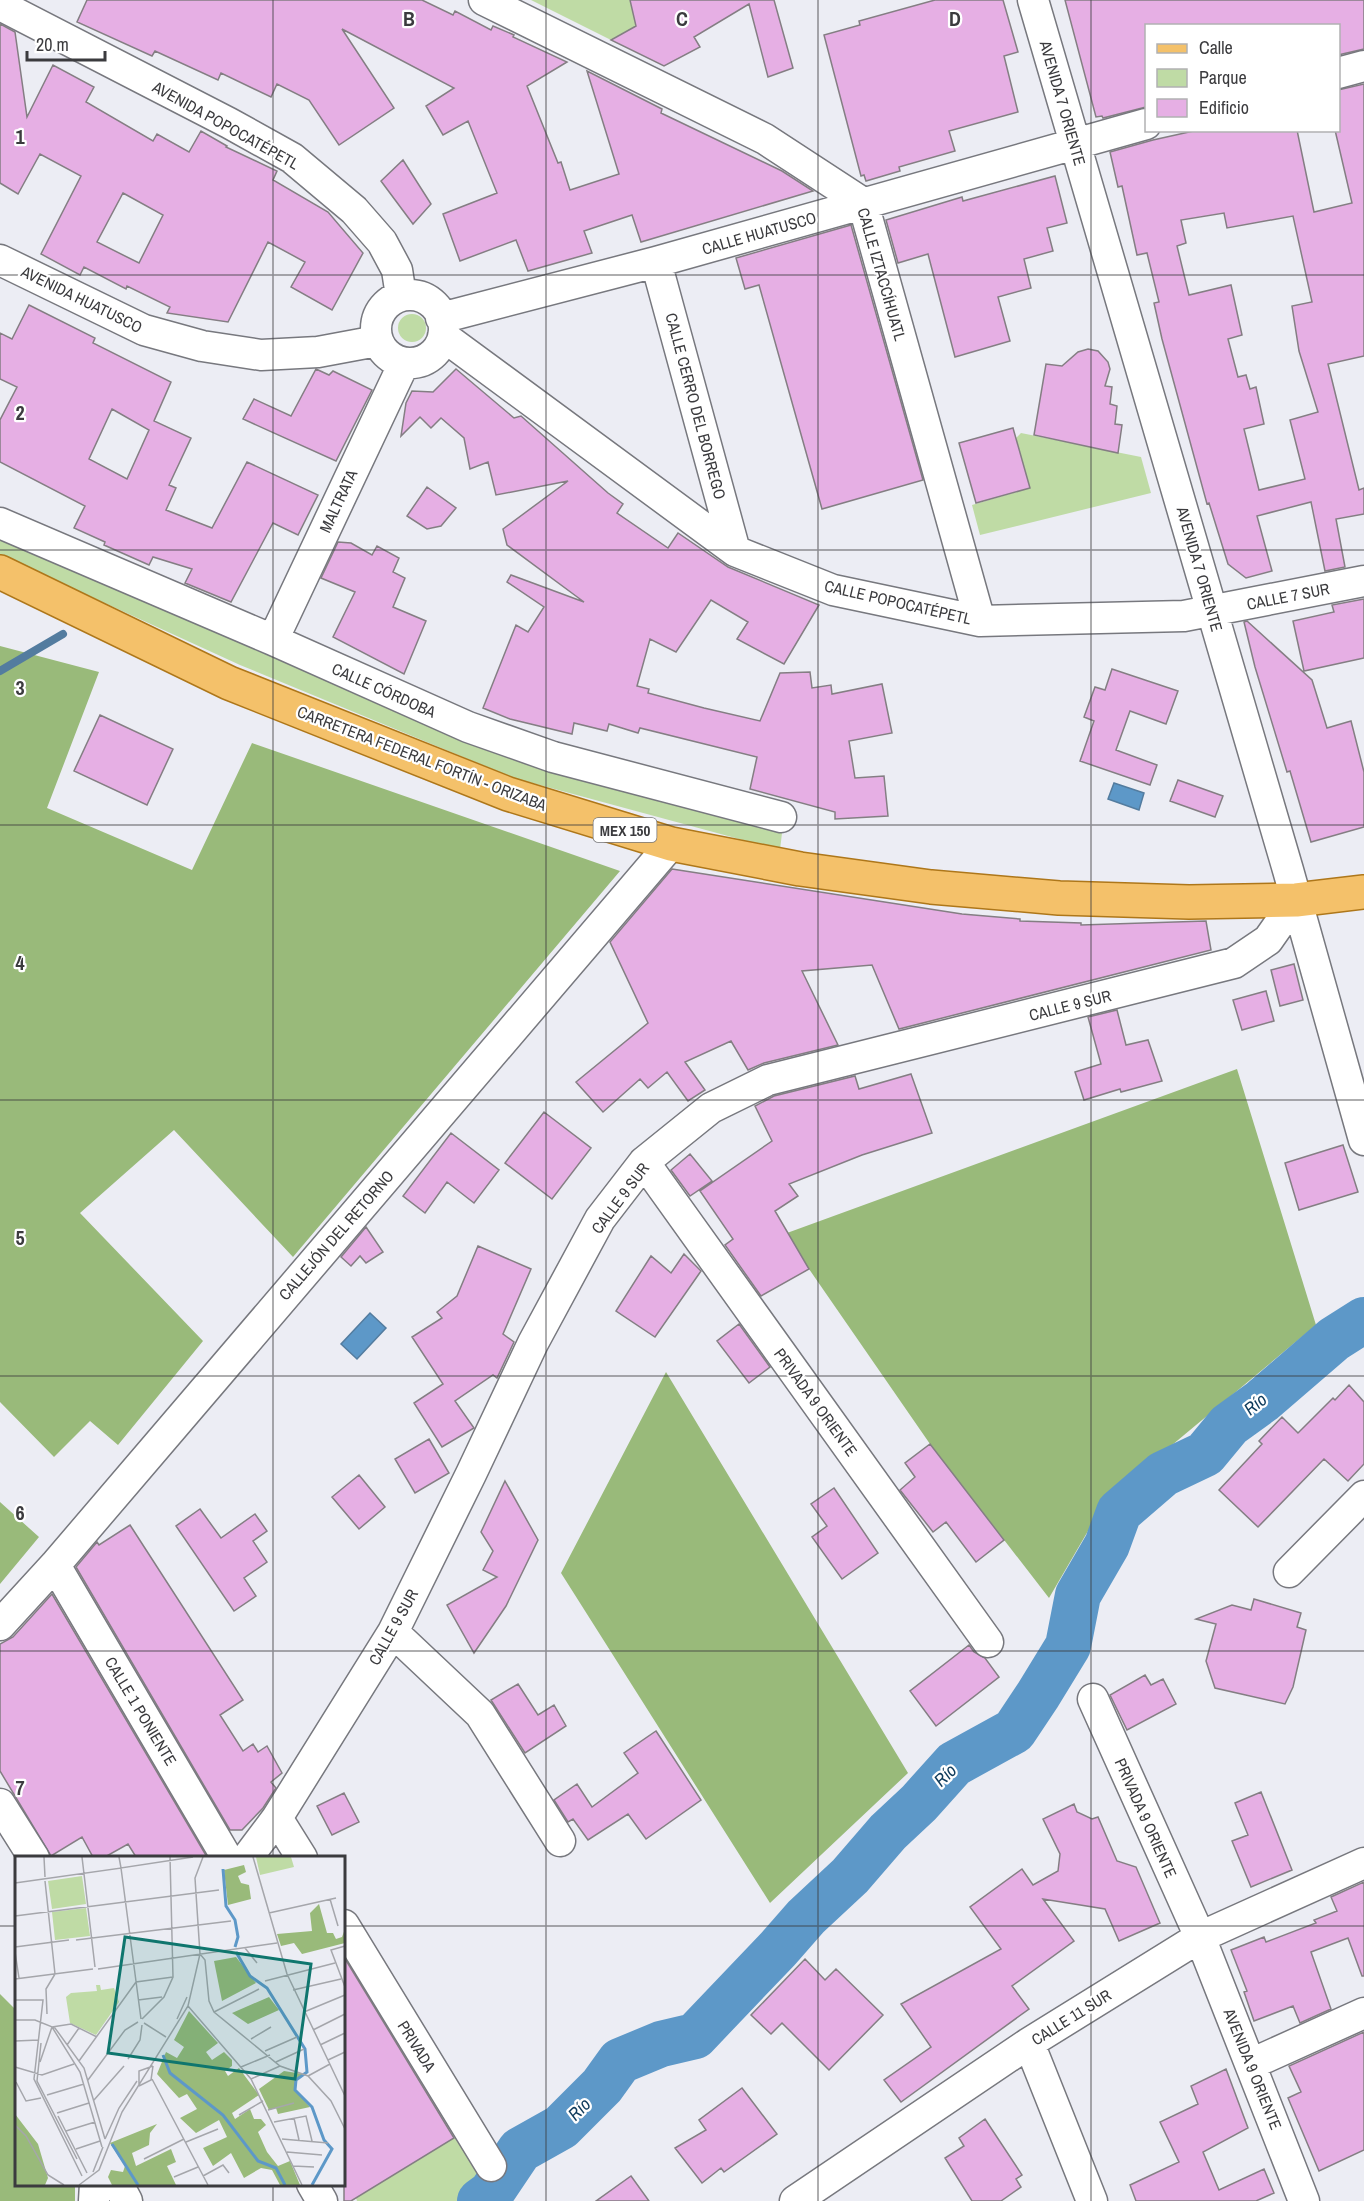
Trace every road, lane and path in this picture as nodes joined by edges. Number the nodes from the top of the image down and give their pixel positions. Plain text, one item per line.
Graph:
1 (484, 0) edge
2 (1033, 0) edge
3 (0, 5) edge
4 (1364, 66) edge
5 (1340, 72) edge
6 (1145, 124) edge
7 (1075, 143) junction
8 (863, 202) junction
9 (0, 260) edge
10 (656, 262) junction
11 (401, 296) junction
12 (442, 327) junction
13 (377, 341) junction
14 (404, 363) junction
15 (0, 523) edge
16 (735, 550) junction
17 (0, 572) edge
18 (1364, 581) edge
19 (1212, 611) junction
20 (980, 621) junction
21 (273, 640) junction
22 (781, 817) dead end
23 (671, 844) junction
24 (1364, 892) edge
25 (1296, 900) junction
26 (1364, 1140) edge
27 (644, 1162) junction
28 (1364, 1496) edge
29 (54, 1565) junction
30 (1289, 1572) dead end
31 (0, 1625) edge
32 (393, 1632) junction
33 (988, 1642) dead end
34 (1093, 1699) dead end
35 (0, 1804) edge
36 (278, 1818) junction
37 (560, 1841) dead end
38 (33, 1856) edge
39 (226, 1856) edge
40 (248, 1856) edge
41 (301, 1856) edge
42 (1364, 1863) edge
43 (345, 1927) edge
44 (1200, 1937) junction
45 (1364, 2013) edge
46 (1029, 2043) junction
47 (1251, 2064) junction
48 (491, 2166) dead end
49 (95, 2186) edge
50 (119, 2186) edge
51 (313, 2186) edge
52 (94, 2201) edge
53 (127, 2201) edge
54 (322, 2201) edge
55 (796, 2201) edge
56 (1092, 2201) edge
57 (1304, 2201) edge

1 - 8 street, CALLE IZTACCÍHUATL
2 - 7 street, AVENIDA 7 ORIENTE
3 - 11 street, AVENIDA POPOCATÉPETL
4 - 5 street
6 - 7 street, CALLE HUATUSCO
7 - 8 street, CALLE HUATUSCO
7 - 19 street, AVENIDA 7 ORIENTE
8 - 10 street, CALLE HUATUSCO
8 - 20 street, CALLE IZTACCÍHUATL
9 - 13 street, AVENIDA HUATUSCO
10 - 12 street, CALLE HUATUSCO
10 - 16 street, CALLE CERRO DEL BORREGO
11 - 12 street
11 - 13 street
12 - 14 street
12 - 16 street, CALLE POPOCATÉPETL
13 - 14 street
14 - 21 street, MALTRATA
15 - 21 street, CALLE CÓRDOBA
16 - 20 street, CALLE POPOCATÉPETL
17 - 23 main road, CARRETERA FEDERAL FORTÍN - ORIZABA / MEX 150
18 - 19 street, CALLE 7 SUR
19 - 20 street, CALLE POPOCATÉPETL
19 - 25 street, AVENIDA 7 ORIENTE
21 - 22 street, CALLE CÓRDOBA
23 - 25 main road, CARRETERA FEDERAL FORTÍN - ORIZABA / MEX 150
23 - 29 street, CALLEJÓN DEL RETORNO
24 - 25 main road, MEX 150
25 - 26 street, AVENIDA 7 ORIENTE
25 - 27 street, CALLE 9 SUR
27 - 32 street, CALLE 9 SUR
27 - 33 street, PRIVADA 9 ORIENTE
28 - 30 street
29 - 31 street, CALLEJÓN DEL RETORNO
29 - 39 street, CALLE 1 PONIENTE
32 - 36 street, CALLE 9 SUR
32 - 37 street
34 - 44 street, PRIVADA 9 ORIENTE
35 - 38 street
36 - 40 street, CALLE 9 SUR
36 - 41 street
42 - 44 street, CALLE 11 SUR
43 - 48 street, PRIVADA
44 - 46 street, CALLE 11 SUR
44 - 47 street, AVENIDA 9 ORIENTE
45 - 47 street
46 - 55 street, CALLE 11 SUR
46 - 56 street
47 - 57 street, AVENIDA 9 ORIENTE
49 - 52 street
50 - 53 street
51 - 54 street

